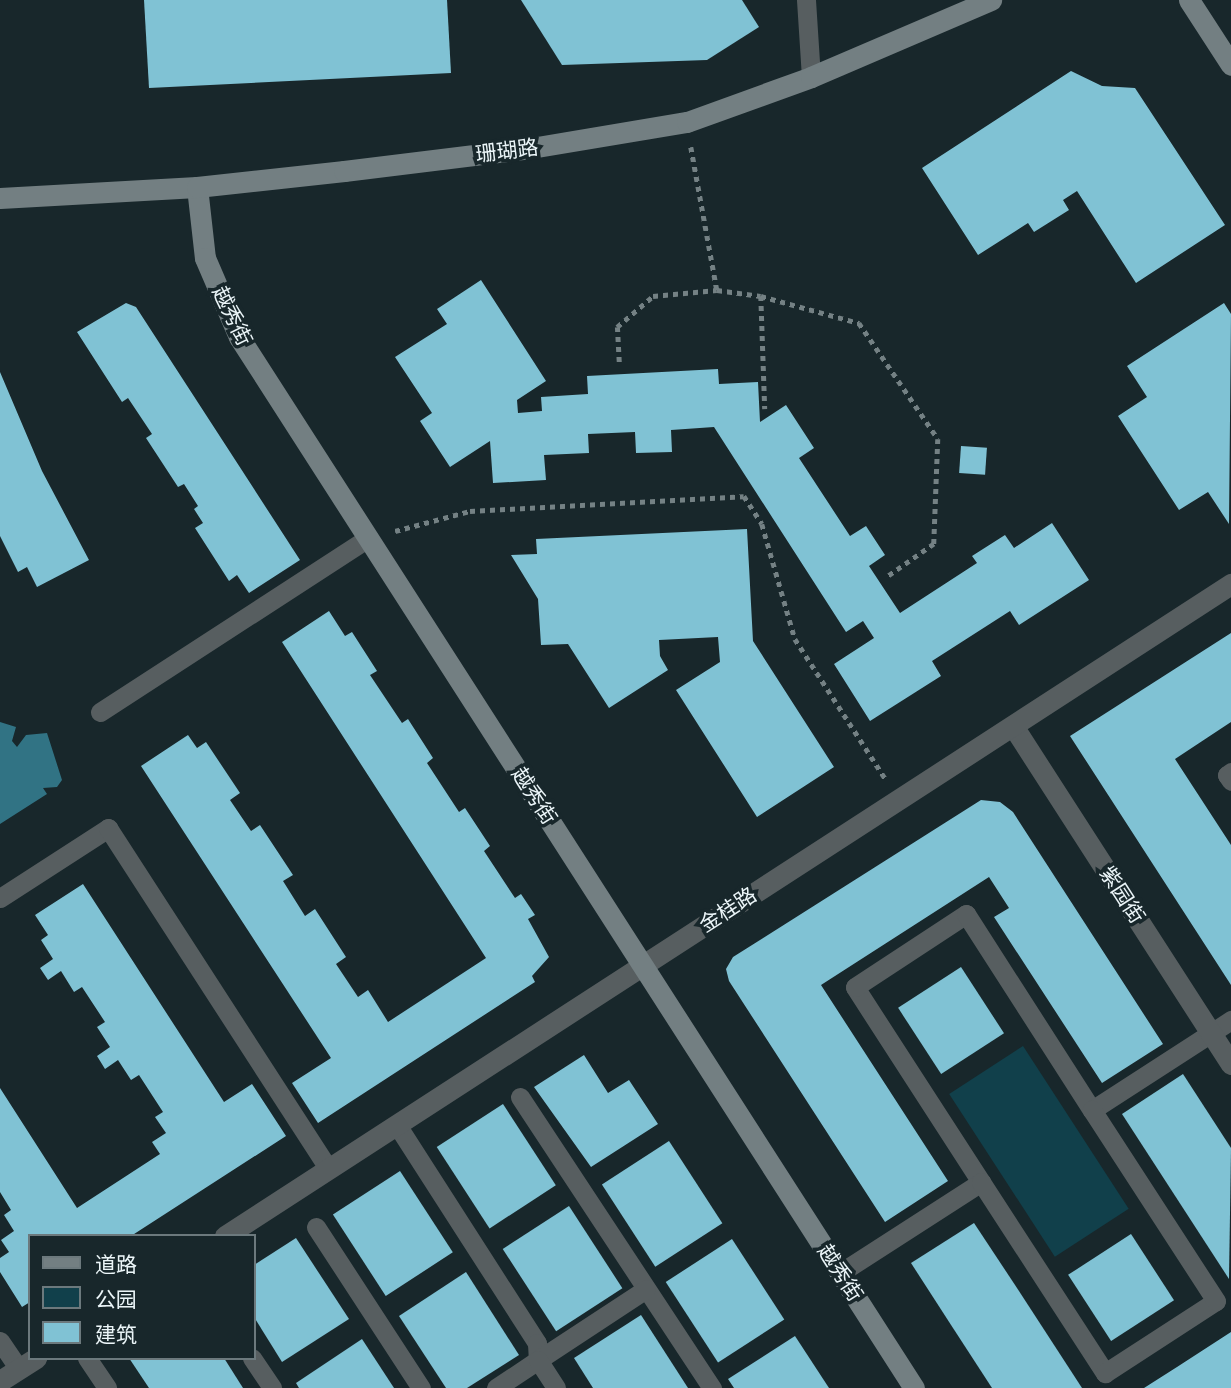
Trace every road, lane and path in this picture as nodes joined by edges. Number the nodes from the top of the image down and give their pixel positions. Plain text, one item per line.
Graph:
1 (806, 0) edge
2 (991, 0) edge
3 (1189, 0) edge
4 (1231, 65) edge
5 (811, 77) junction
6 (687, 122) junction
7 (197, 187) junction
8 (0, 198) edge
9 (717, 290) junction
10 (761, 296) junction
11 (619, 362) dead end
12 (765, 409) dead end
13 (368, 538) junction
14 (887, 578) dead end
15 (1231, 584) edge
16 (100, 712) dead end
17 (1013, 726) junction
18 (1231, 772) edge
19 (1231, 782) edge
20 (899, 799) junction
21 (0, 898) edge
22 (643, 965) junction
23 (1231, 1020) edge
24 (1211, 1033) junction
25 (1231, 1064) edge
26 (520, 1097) dead end
27 (1092, 1110) junction
28 (397, 1125) junction
29 (329, 1168) junction
30 (981, 1182) junction
31 (316, 1227) dead end
32 (228, 1234) edge
33 (840, 1273) junction
34 (646, 1289) junction
35 (0, 1340) edge
36 (88, 1360) edge
37 (253, 1360) edge
38 (538, 1360) junction
39 (27, 1364) edge
40 (0, 1381) edge
41 (107, 1388) edge
42 (272, 1388) edge
43 (421, 1388) edge
44 (496, 1388) edge
45 (556, 1388) edge
46 (712, 1388) edge
47 (914, 1388) edge

1 - 5 lane
2 - 5 street, 珊瑚路
3 - 4 street
5 - 6 street, 珊瑚路
6 - 7 street, 珊瑚路
6 - 9 path
7 - 8 street, 珊瑚路
7 - 13 street, 越秀街
9 - 10 path
9 - 11 path
10 - 12 path
10 - 14 path
13 - 16 lane
13 - 20 path
13 - 22 street, 越秀街
15 - 17 street, 金桂路
17 - 20 street, 金桂路
17 - 24 street, 紫园街
18 - 19 lane
20 - 22 street, 金桂路
21 - 29 lane
22 - 28 street, 金桂路
22 - 33 street, 越秀街
23 - 24 lane
24 - 25 street, 紫园街
24 - 27 lane
26 - 34 lane
27 - 30 lane
27 - 30 lane
28 - 29 street, 金桂路
28 - 38 lane
29 - 32 street, 金桂路
30 - 33 lane
31 - 43 lane
33 - 47 street, 越秀街
34 - 38 lane
34 - 46 lane
35 - 39 lane
36 - 41 lane
37 - 42 lane
38 - 44 lane
38 - 45 lane
39 - 40 street

